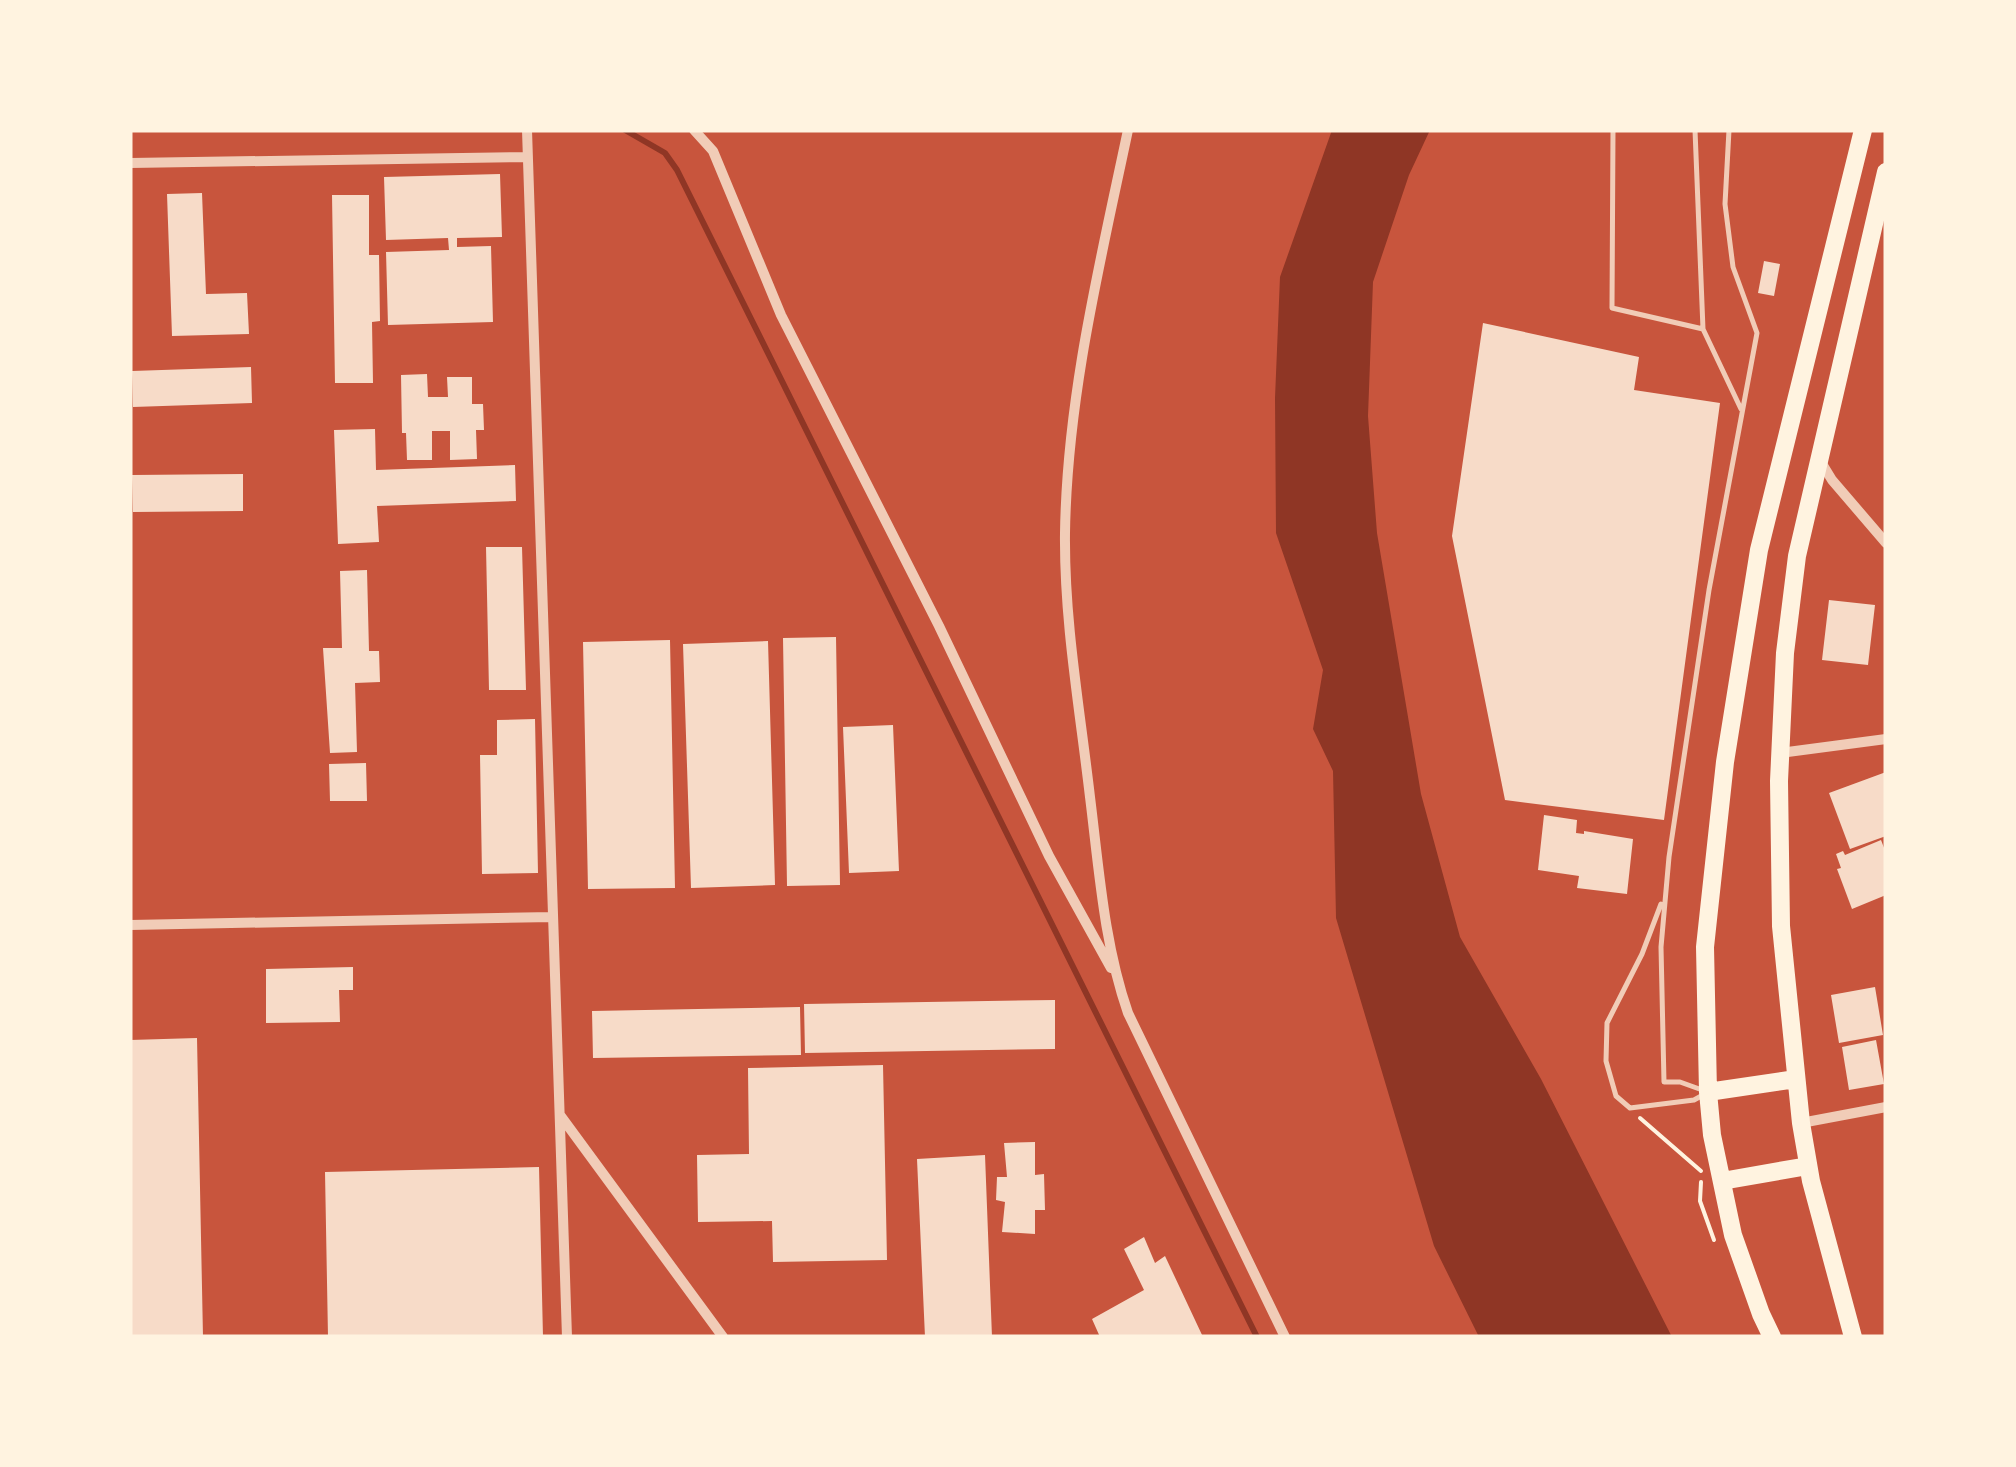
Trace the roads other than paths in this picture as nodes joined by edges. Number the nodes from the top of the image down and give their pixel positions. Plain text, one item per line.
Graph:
1 (527, 130) edge
2 (694, 130) edge
3 (1128, 130) edge
4 (1612, 130) edge
5 (1695, 130) edge
6 (1729, 130) edge
7 (1863, 130) edge
8 (528, 156) junction
9 (130, 163) edge
10 (1886, 172) edge
11 (1703, 329) junction
12 (1742, 411) junction
13 (1818, 457) junction
14 (1886, 544) edge
15 (1886, 739) edge
16 (1780, 754) junction
17 (1664, 897) junction
18 (553, 917) junction
19 (130, 925) edge
20 (1114, 973) junction
21 (1796, 1080) junction
22 (1708, 1092) junction
23 (1886, 1107) edge
24 (560, 1114) junction
25 (1801, 1122) junction
26 (1808, 1166) junction
27 (1722, 1181) junction
28 (567, 1337) edge
29 (722, 1337) edge
30 (1285, 1337) edge
31 (1772, 1337) edge
32 (1852, 1337) edge

1 - 8 street
2 - 20 street
3 - 20 street
4 - 11 lane
5 - 11 lane
6 - 12 lane
7 - 22 highway
8 - 9 street
8 - 18 street
10 - 13 highway
11 - 12 lane
12 - 17 lane
13 - 14 street
13 - 16 highway
15 - 16 street
16 - 21 highway
17 - 22 lane
17 - 22 lane
18 - 19 street
18 - 24 street
20 - 30 street
21 - 22 highway
21 - 25 highway
22 - 27 highway
23 - 25 street
24 - 28 street
24 - 29 street
25 - 26 highway
26 - 27 highway
26 - 32 highway
27 - 31 highway

